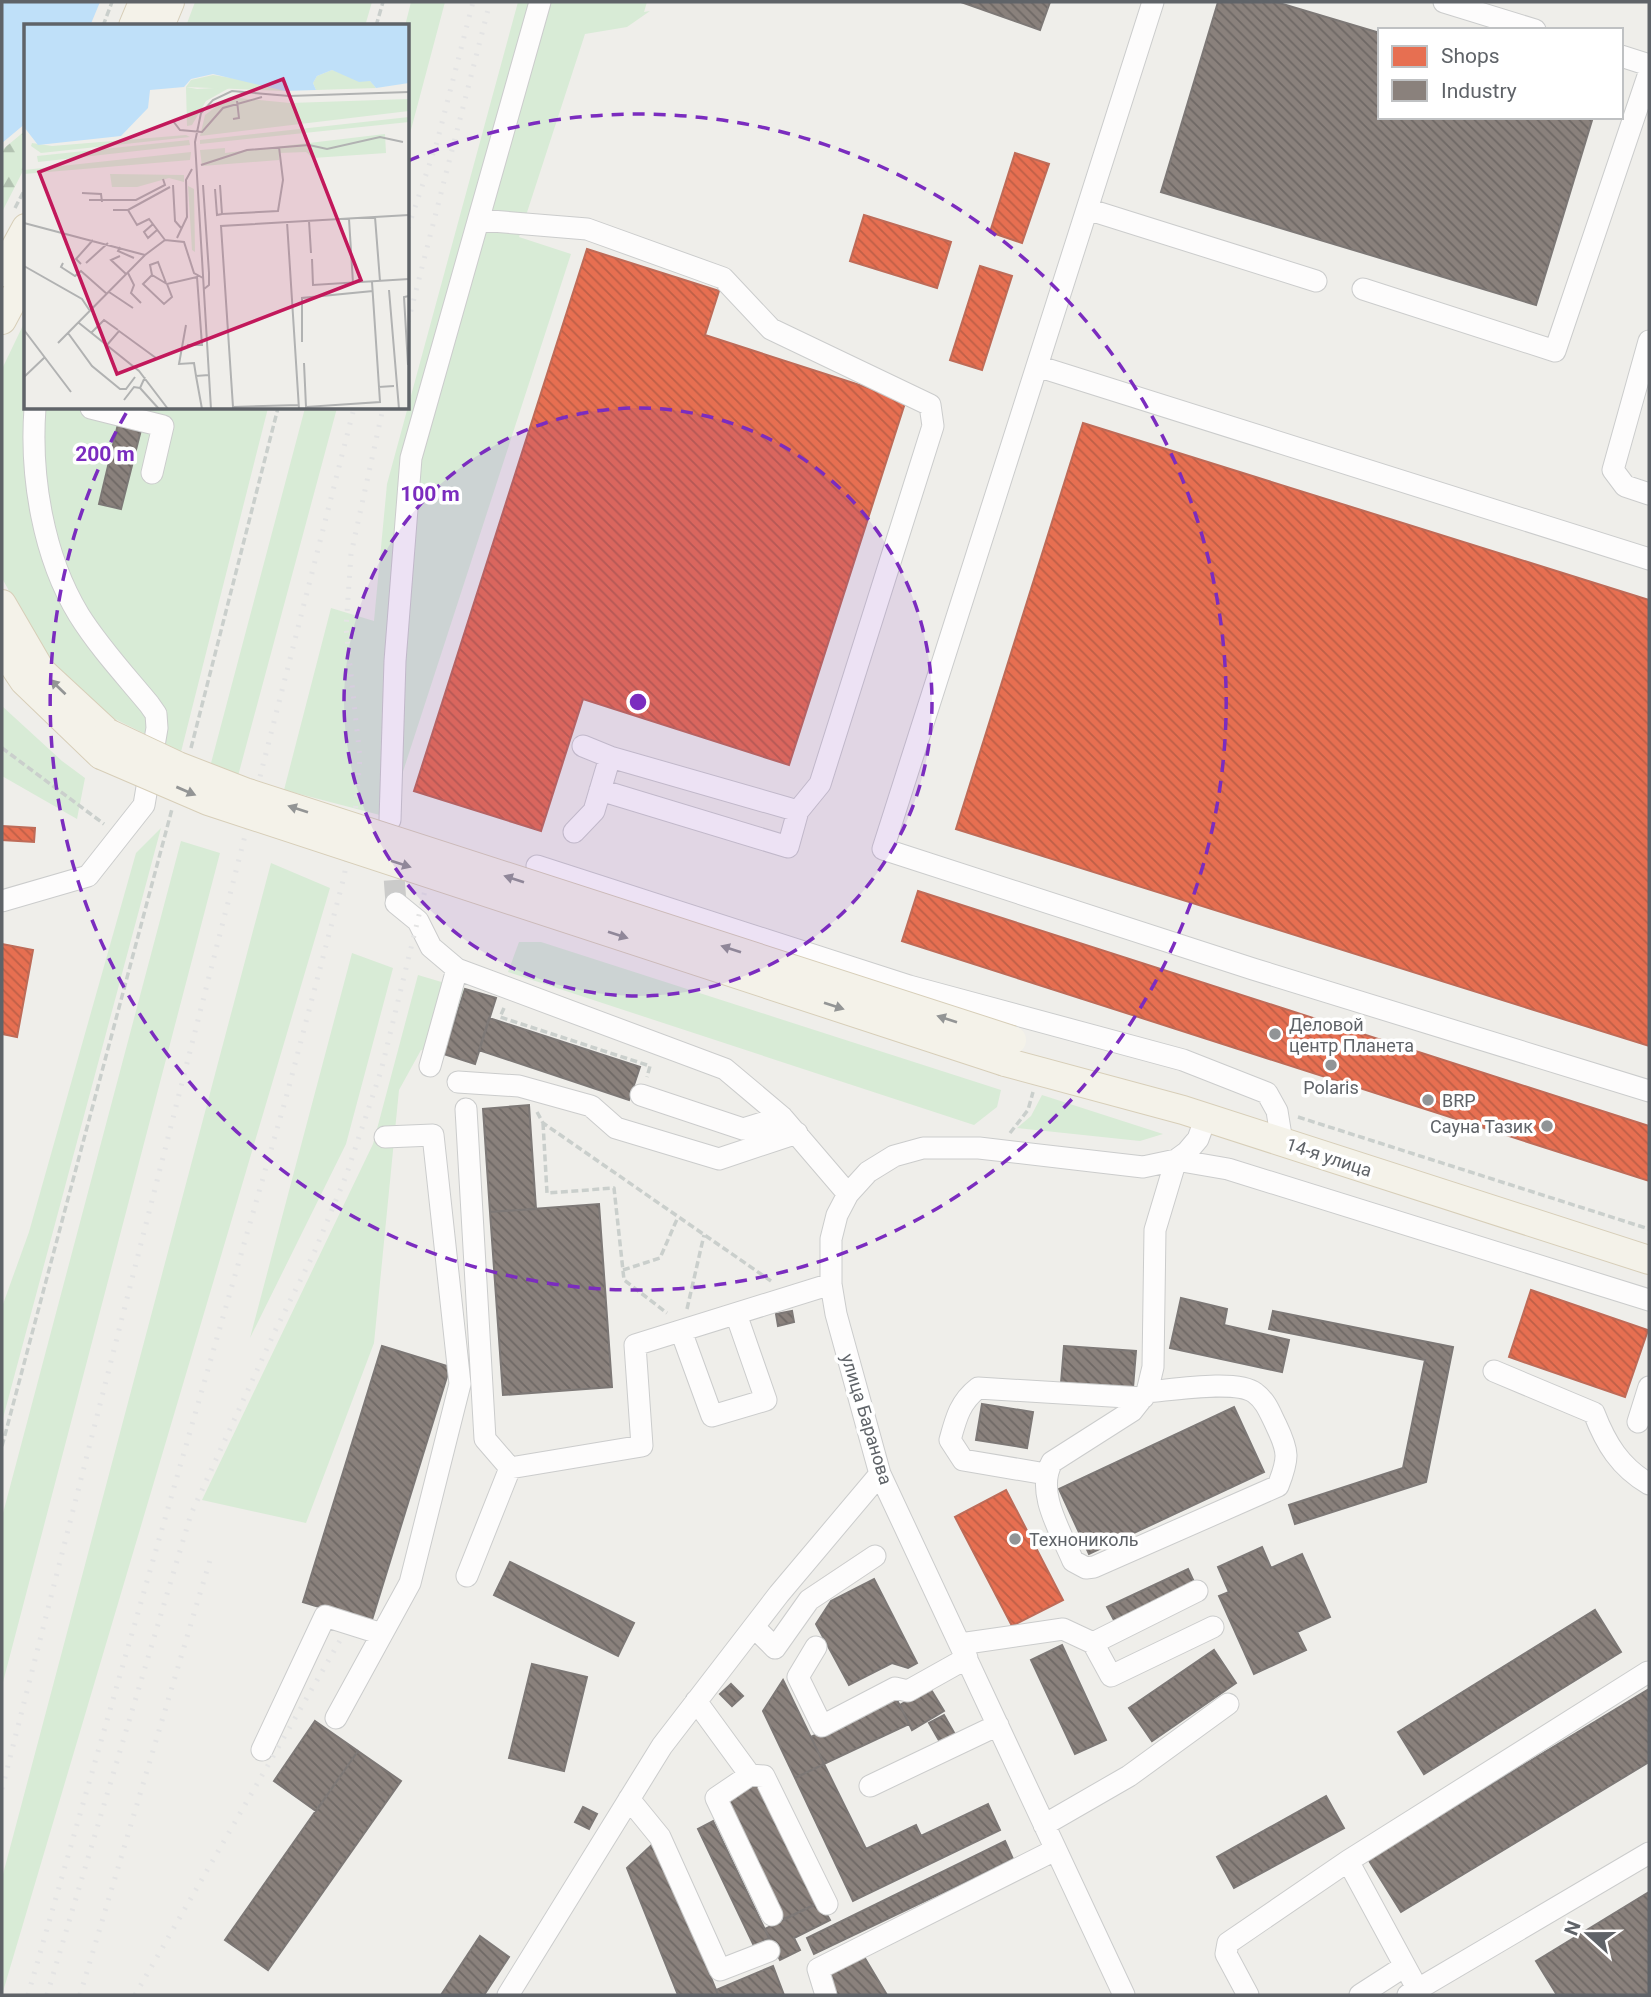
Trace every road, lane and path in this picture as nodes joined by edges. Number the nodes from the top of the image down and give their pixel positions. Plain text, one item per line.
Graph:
1 (112, 2) edge
2 (143, 2) edge
3 (170, 2) edge
4 (383, 2) edge
5 (540, 2) edge
6 (1153, 2) edge
7 (1444, 2) edge
8 (104, 24) edge
9 (134, 24) edge
10 (161, 24) edge
11 (377, 24) edge
12 (1528, 28) edge
13 (1623, 57) edge
14 (1649, 65) edge
15 (1649, 73) edge
16 (24, 198) edge
17 (1087, 209) junction
18 (478, 220) junction
19 (18, 222) edge
20 (2, 272) edge
21 (24, 279) edge
22 (1316, 281) dead end
23 (1363, 289) dead end
24 (2, 320) edge
25 (1649, 341) edge
26 (1037, 366) junction
27 (35, 410) edge
28 (99, 410) edge
29 (277, 410) edge
30 (152, 473) dead end
31 (1649, 494) edge
32 (1649, 559) edge
33 (2, 604) edge
34 (2, 648) edge
35 (104, 744) junction
36 (583, 746) dead end
37 (2, 748) edge
38 (190, 754) dead end
39 (610, 757) junction
40 (600, 790) junction
41 (799, 811) junction
42 (390, 820) dead end
43 (165, 830) dead end
44 (574, 832) dead end
45 (120, 835) junction
46 (537, 866) dead end
47 (2, 901) edge
48 (396, 903) tunnel mouth
49 (457, 969) junction
50 (510, 989) junction
51 (430, 1066) dead end
52 (458, 1082) dead end
53 (1035, 1086) dead end
54 (1649, 1091) edge
55 (641, 1096) joint
56 (530, 1103) dead end
57 (466, 1109) dead end
58 (1277, 1111) junction
59 (1195, 1114) junction
60 (782, 1117) junction
61 (543, 1123) junction
62 (797, 1133) junction
63 (1009, 1135) dead end
64 (385, 1137) dead end
65 (1282, 1142) junction
66 (1176, 1160) junction
67 (848, 1194) junction
68 (678, 1217) junction
69 (1649, 1229) edge
70 (704, 1235) junction
71 (1649, 1260) edge
72 (623, 1270) junction
73 (831, 1284) junction
74 (1649, 1300) edge
75 (778, 1302) junction
76 (699, 1308) dead end
77 (736, 1314) junction
78 (677, 1323) junction
79 (1494, 1371) dead end
80 (1649, 1387) edge
81 (1145, 1395) junction
82 (1638, 1422) dead end
83 (2, 1446) edge
84 (510, 1468) junction
85 (880, 1474) junction
86 (1045, 1474) junction
87 (1649, 1483) edge
88 (875, 1556) dead end
89 (467, 1576) dead end
90 (1196, 1591) dead end
91 (754, 1626) junction
92 (1213, 1627) dead end
93 (382, 1634) junction
94 (1093, 1643) junction
95 (816, 1647) dead end
96 (963, 1651) junction
97 (1648, 1672) edge
98 (696, 1702) junction
99 (1227, 1704) dead end
100 (336, 1718) dead end
101 (998, 1725) junction
102 (262, 1749) dead end
103 (750, 1774) junction
104 (870, 1786) dead end
105 (629, 1799) junction
106 (1044, 1825) junction
107 (1055, 1850) junction
108 (1649, 1853) edge
109 (1348, 1861) junction
110 (827, 1904) dead end
111 (772, 1915) dead end
112 (769, 1951) dead end
113 (1405, 1966) junction
114 (1413, 1992) edge
115 (508, 1995) edge
116 (826, 1995) edge
117 (1124, 1995) edge
118 (1248, 1995) edge
119 (1360, 1995) edge

1 - 8 path
2 - 9 main road
3 - 10 main road
4 - 11 path
5 - 18 street
6 - 17 street
7 - 12 street
13 - 14 street
15 - 23 street
16 - 19 path
17 - 22 street
17 - 26 street
18 - 41 street
18 - 42 street
19 - 20 main road
21 - 24 main road
25 - 31 street
26 - 32 street
26 - 54 street
27 - 45 street
28 - 30 street
29 - 38 path
35 -> 33 main road
34 - 35 main road
35 - 59 main road, 14-я улица, bridge
36 - 39 street
37 - 45 path
39 - 40 street
39 - 41 street
40 - 41 street
40 - 44 street
43 - 83 path
45 - 47 street
46 - 58 street
48 - 49 street
49 - 50 street
49 - 51 street
50 - 55 path
50 - 60 street
52 - 62 street
53 - 63 path
55 - 60 street
56 - 61 path
57 - 84 street
58 - 65 street
58 - 69 path
59 - 65 main road, 14-я улица
59 - 66 street
60 - 62 street
61 - 68 path
61 - 72 path
62 - 67 street
64 - 93 street
65 - 71 main road, 14-я улица
66 - 67 street, улица Баранова
66 - 74 street
66 - 81 street
67 - 73 street, улица Баранова
68 - 70 path
68 - 72 path
70 - 75 path
70 - 76 path
72 - 78 path
73 - 75 street
73 - 85 street, улица Баранова
75 - 77 street
77 - 78 street
77 - 78 street
78 - 84 street
79 - 87 street
80 - 82 street
81 - 86 street
81 - 86 street
81 - 86 street
84 - 89 street
85 - 91 street
85 - 96 street, улица Баранова
88 - 91 street
90 - 94 street
91 - 98 street
92 - 94 street
93 - 100 street
93 - 102 street
94 - 96 street
95 - 96 street
96 - 101 street, улица Баранова
97 - 109 street
98 - 103 street
98 - 105 street
99 - 106 street
101 - 104 street
101 - 106 street, улица Баранова
103 - 110 street
103 - 111 street
105 - 112 street
105 - 115 street
106 - 107 street, улица Баранова
107 - 116 street
107 - 117 street, улица Баранова
108 - 114 street
109 - 113 street
109 - 118 street
113 - 114 street
113 - 119 street

